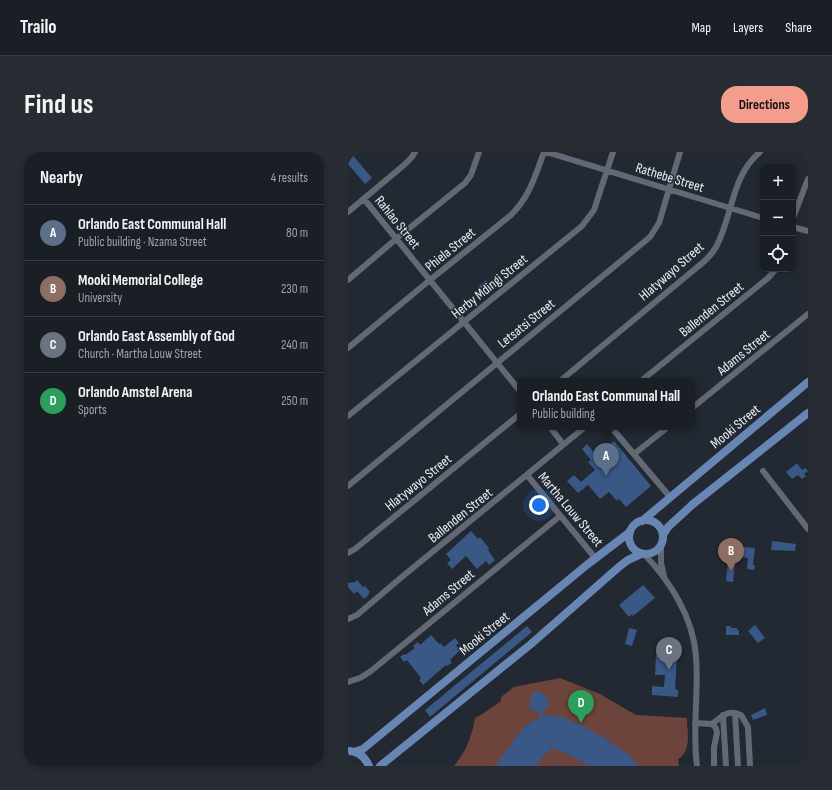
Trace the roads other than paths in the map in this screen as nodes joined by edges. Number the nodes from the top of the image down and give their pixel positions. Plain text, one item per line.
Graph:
1 (415, 152) edge
2 (479, 152) edge
3 (545, 152) edge
4 (613, 152) edge
5 (680, 152) edge
6 (760, 152) edge
7 (608, 170) junction
8 (808, 179) edge
9 (669, 189) junction
10 (364, 199) junction
11 (730, 208) junction
12 (796, 210) edge
13 (348, 212) edge
14 (760, 217) edge
15 (796, 228) edge
16 (808, 231) edge
17 (396, 239) junction
18 (773, 272) edge
19 (348, 280) edge
20 (430, 280) junction
21 (808, 314) edge
22 (464, 322) junction
23 (348, 348) edge
24 (496, 362) junction
25 (564, 378) edge
26 (645, 378) edge
27 (808, 382) edge
28 (517, 387) edge
29 (695, 406) edge
30 (808, 413) edge
31 (348, 416) edge
32 (517, 416) edge
33 (552, 430) edge
34 (581, 430) edge
35 (614, 430) edge
36 (664, 430) edge
37 (563, 444) junction
38 (634, 454) junction
39 (763, 471) dead end
40 (527, 475) junction
41 (348, 486) edge
42 (670, 497) junction
43 (560, 516) junction
44 (642, 521) junction
45 (808, 529) edge
46 (630, 532) junction
47 (663, 535) junction
48 (661, 546) junction
49 (348, 553) edge
50 (642, 554) junction
51 (596, 559) junction
52 (665, 578) junction
53 (348, 619) edge
54 (348, 682) edge
55 (735, 713) junction
56 (723, 715) junction
57 (695, 723) junction
58 (712, 724) junction
59 (351, 752) edge
60 (369, 766) edge
61 (380, 766) edge
62 (697, 766) edge
63 (714, 766) edge
64 (726, 766) edge
65 (738, 766) edge
66 (750, 766) edge

1 - 10 street
2 - 17 street
3 - 7 street, Rathebe Street
3 - 20 street, Phiela Street
4 - 7 street, Herby Mdingi Street
5 - 9 street, Letsatsi Street
6 - 11 street, Hlatywayo Street
7 - 9 street, Rathebe Street
7 - 22 street, Herby Mdingi Street
8 - 12 street
9 - 11 street, Rathebe Street
9 - 24 street, Letsatsi Street
10 - 13 street
10 - 17 street, Rahlao Street
11 - 14 street, Rathebe Street
11 - 25 street, Hlatywayo Street
15 - 16 street
17 - 19 street
17 - 20 street, Rahlao Street
18 - 26 street, Ballenden Street
20 - 22 street, Rahlao Street
20 - 23 street, Phiela Street
21 - 29 street, Adams Street
22 - 24 street, Rahlao Street
22 - 31 street, Herby Mdingi Street
24 - 28 street, Rahlao Street
24 - 41 street, Letsatsi Street
27 - 42 main road, Mooki Street
30 - 47 main road
32 - 49 street, Hlatywayo Street
33 - 37 street
34 - 37 street, Ballenden Street
35 - 38 street
36 - 38 street
37 - 40 street, Ballenden Street
38 - 42 street
39 - 45 street
40 - 43 street, Martha Louw Street
40 - 53 street, Ballenden Street
42 - 44 main road, Mooki Street
43 - 51 street, Martha Louw Street
43 - 54 street, Adams Street
44 - 46 main road
44 - 47 main road
46 - 50 main road
46 - 51 main road, Mooki Street
47 - 48 main road
48 - 50 main road
48 - 52 street
50 - 52 street
50 - 61 main road
51 - 59 main road, Mooki Street
52 - 57 street
55 - 56 street
55 - 65 street
55 - 66 street
56 - 58 street
56 - 64 street
57 - 58 street
57 - 62 street
58 - 63 street
59 - 60 main road

